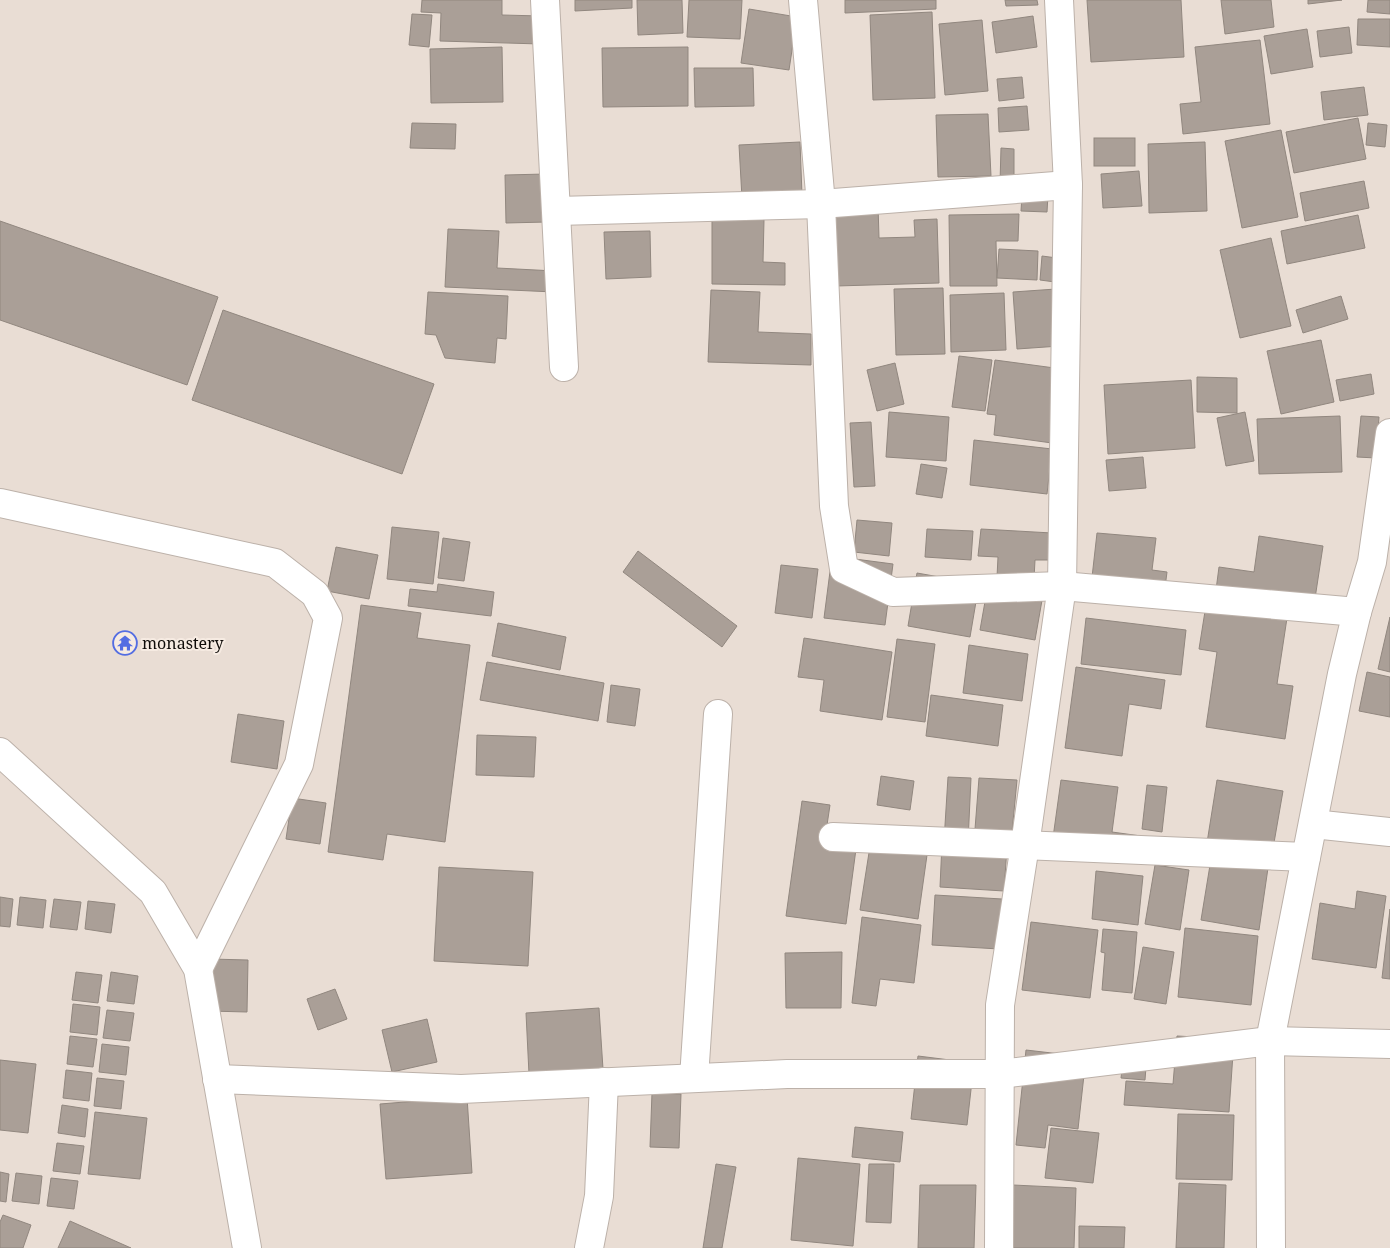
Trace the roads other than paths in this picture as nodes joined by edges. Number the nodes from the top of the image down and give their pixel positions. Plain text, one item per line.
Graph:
1 (545, 0) edge
2 (804, 0) edge
3 (1059, 0) edge
4 (1068, 185) junction
5 (821, 204) junction
6 (557, 211) junction
7 (564, 367) dead end
8 (1390, 433) edge
9 (0, 503) edge
10 (1381, 562) edge
11 (1062, 586) junction
12 (1357, 612) junction
13 (718, 714) dead end
14 (0, 752) edge
15 (1313, 824) junction
16 (1390, 832) edge
17 (833, 837) dead end
18 (1024, 845) junction
19 (1306, 857) junction
20 (198, 969) junction
21 (1270, 1042) junction
22 (1390, 1044) edge
23 (1000, 1074) junction
24 (694, 1078) junction
25 (217, 1079) junction
26 (604, 1082) junction
27 (247, 1248) edge
28 (589, 1248) edge
29 (999, 1248) edge
30 (1271, 1248) edge

1 - 6 street
2 - 5 street
3 - 4 street
4 - 5 street
4 - 11 street
5 - 6 street
5 - 11 street
6 - 7 street
8 - 10 street
9 - 20 street
10 - 12 street
11 - 12 street
11 - 18 street
12 - 15 street
13 - 24 street
14 - 20 street
15 - 16 street
15 - 19 street
17 - 18 street
18 - 19 street
18 - 23 street
19 - 21 street
20 - 25 street
21 - 22 street
21 - 23 street
21 - 30 street
23 - 24 street
23 - 29 street
24 - 26 street
25 - 26 street
25 - 27 street
26 - 28 street

